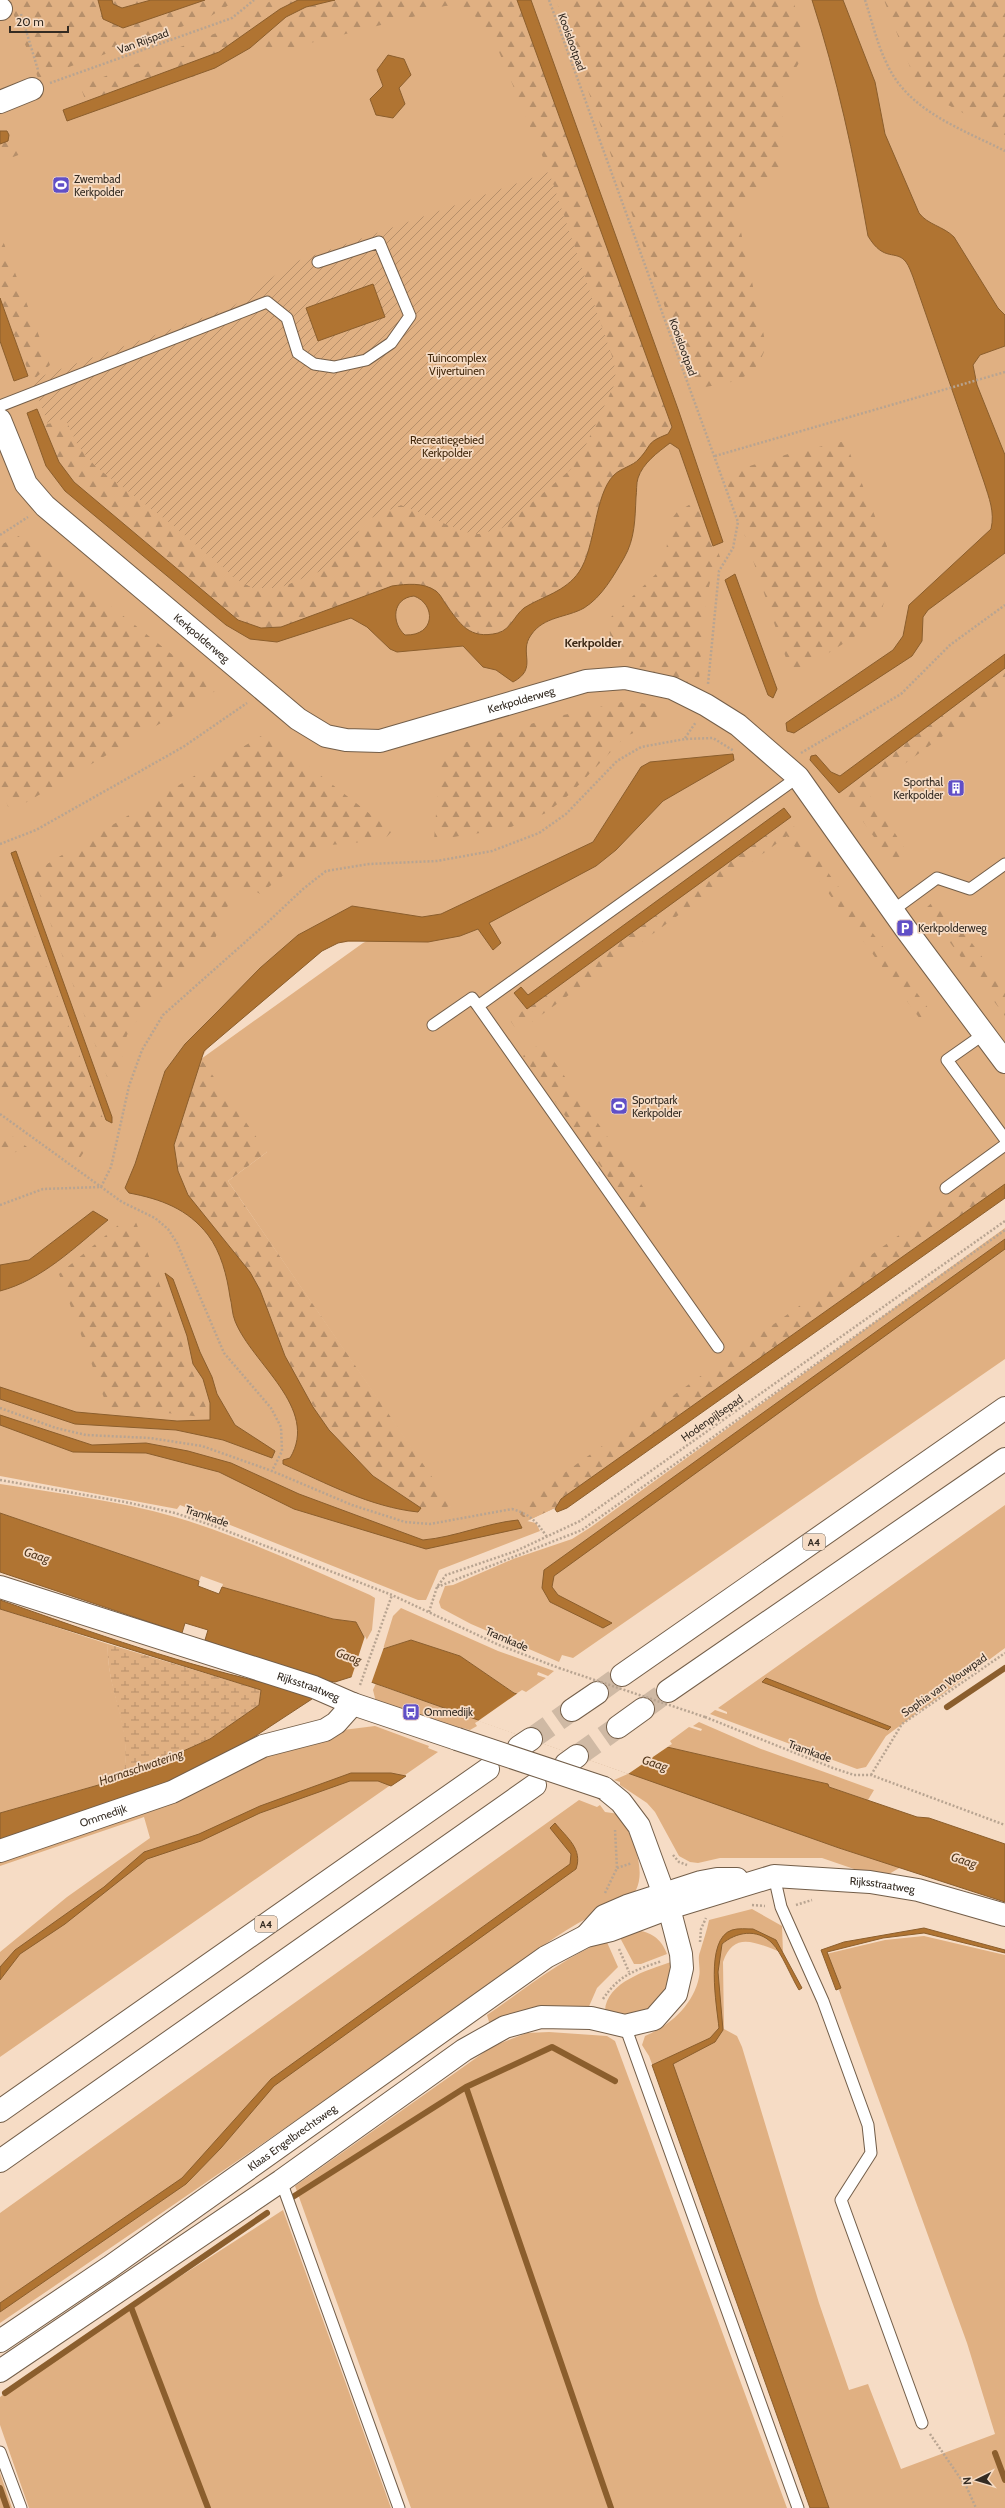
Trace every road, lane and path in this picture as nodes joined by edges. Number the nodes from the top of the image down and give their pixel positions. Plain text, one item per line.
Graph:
1 (254, 0) edge
2 (549, 0) edge
3 (865, 0) edge
4 (7, 9) edge
5 (38, 88) junction
6 (0, 102) edge
7 (1005, 151) edge
8 (318, 262) dead end
9 (1005, 372) edge
10 (0, 406) edge
11 (0, 420) edge
12 (715, 456) junction
13 (45, 506) junction
14 (0, 535) edge
15 (1005, 605) edge
16 (262, 689) junction
17 (706, 705) junction
18 (738, 753) dead end
19 (792, 771) junction
20 (0, 844) edge
21 (1005, 864) edge
22 (892, 911) junction
23 (478, 1006) junction
24 (433, 1025) dead end
25 (984, 1034) junction
26 (1005, 1062) edge
27 (0, 1114) edge
28 (1005, 1139) edge
29 (1005, 1145) edge
30 (101, 1186) junction
31 (946, 1188) dead end
32 (0, 1205) edge
33 (1005, 1221) edge
34 (1005, 1230) edge
35 (718, 1347) dead end
36 (0, 1408) edge
37 (1005, 1408) edge
38 (1005, 1459) edge
39 (272, 1471) junction
40 (0, 1480) edge
41 (547, 1537) junction
42 (0, 1587) edge
43 (437, 1587) junction
44 (392, 1595) junction
45 (429, 1612) junction
46 (1005, 1653) edge
47 (622, 1675) tunnel mouth
48 (668, 1691) tunnel mouth
49 (597, 1693) tunnel mouth
50 (356, 1695) junction
51 (643, 1709) tunnel mouth
52 (572, 1710) tunnel mouth
53 (618, 1727) tunnel mouth
54 (488, 1768) dead end
55 (871, 1775) junction
56 (535, 1785) dead end
57 (615, 1825) dead end
58 (1005, 1825) edge
59 (0, 1851) edge
60 (765, 1878) junction
61 (666, 1901) junction
62 (1005, 1915) edge
63 (607, 1923) junction
64 (591, 2018) junction
65 (624, 2026) junction
66 (0, 2111) edge
67 (0, 2161) edge
68 (281, 2181) junction
69 (0, 2341) edge
70 (0, 2371) edge
71 (922, 2423) joint
72 (0, 2452) edge
73 (21, 2508) edge
74 (399, 2508) edge
75 (798, 2508) edge
76 (976, 2508) edge

1 - 5 path, Van Rijspad
2 - 12 path, Kooislootpad
3 - 7 path
4 - 5 path
5 - 6 main road
8 - 10 lane
9 - 12 path
11 - 13 main road, Kerkpolderweg
12 - 17 path, Kooislootpad
13 - 14 path
13 - 16 main road, Kerkpolderweg
15 - 19 path
16 - 17 main road, Kerkpolderweg
16 - 20 path
17 - 19 main road, Kerkpolderweg
18 - 30 path
19 - 22 main road, Kerkpolderweg
19 - 23 lane
21 - 22 lane
22 - 25 main road, Kerkpolderweg
23 - 24 lane
23 - 35 lane
25 - 26 main road, Kerkpolderweg
25 - 28 lane
27 - 30 path
29 - 31 lane
30 - 32 path
30 - 39 path
33 - 41 path, Hodenpijlsepad
34 - 43 path
36 - 39 path
37 - 47 main road, A4
38 - 48 main road
39 - 41 path
40 - 44 path, Tramkade
41 - 43 path, Hodenpijlsepad
42 - 50 main road, Rijksstraatweg
43 - 45 path, Hodenpijlsepad
44 - 45 path, Tramkade
44 - 50 path
45 - 55 path, Tramkade, bridge
46 - 55 path, Sophia van Wouwpad
49 - 52 main road
50 - 59 main road, Ommedijk
50 - 61 main road, Rijksstraatweg, bridge
51 - 53 main road
54 - 66 main road, A4
55 - 58 path, Tramkade
56 - 67 main road
57 - 63 path
60 - 61 main road, Rijksstraatweg
60 - 62 main road, Rijksstraatweg
60 - 71 lane
61 - 63 main road, Klaas Engelbrechtsweg
61 - 65 main road
63 - 64 path
63 - 69 main road, Klaas Engelbrechtsweg
64 - 65 main road
64 - 68 main road
65 - 75 lane
68 - 70 main road
68 - 74 lane
71 - 76 path
72 - 73 lane

